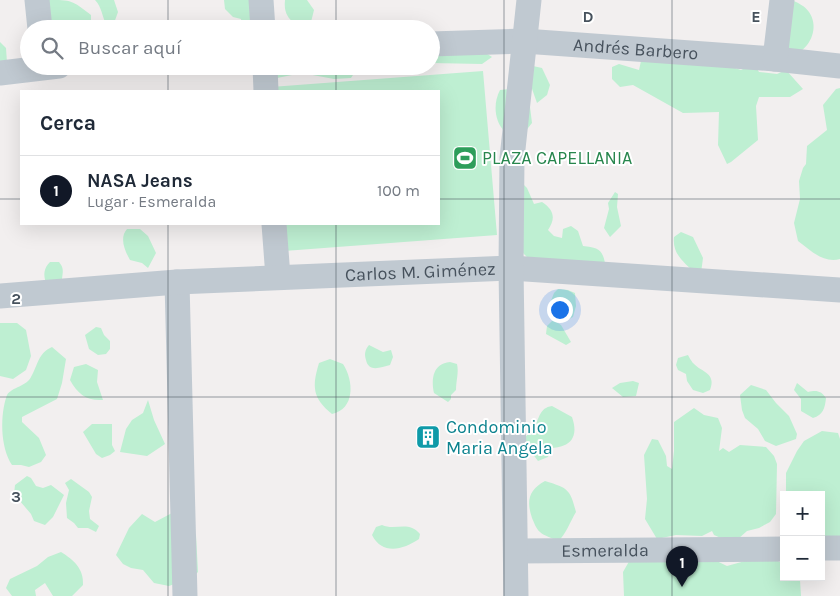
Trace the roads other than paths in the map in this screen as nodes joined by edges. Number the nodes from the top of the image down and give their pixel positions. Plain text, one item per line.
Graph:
1 (37, 0) edge
2 (261, 0) edge
3 (528, 0) edge
4 (782, 0) edge
5 (39, 20) edge
6 (262, 20) edge
7 (524, 41) junction
8 (440, 44) edge
9 (775, 59) junction
10 (840, 66) edge
11 (20, 71) edge
12 (0, 73) edge
13 (265, 75) edge
14 (266, 90) edge
15 (274, 225) edge
16 (511, 268) junction
17 (278, 277) junction
18 (177, 282) junction
19 (840, 290) edge
20 (0, 296) edge
21 (825, 548) edge
22 (840, 548) edge
23 (780, 549) edge
24 (516, 551) junction
25 (184, 596) edge
26 (516, 596) edge

1 - 5 street
2 - 6 street
3 - 7 street
4 - 9 street
7 - 8 street, Andrés Barbero
7 - 9 street, Andrés Barbero
7 - 16 street
9 - 10 street, Andrés Barbero
11 - 12 street
13 - 14 street
15 - 17 street
16 - 17 street, Carlos M. Giménez
16 - 19 street, Carlos M. Giménez
16 - 24 street
17 - 18 street, Carlos M. Giménez
18 - 20 street, Carlos M. Giménez
18 - 25 street
21 - 22 street
23 - 24 street, Esmeralda
24 - 26 street

